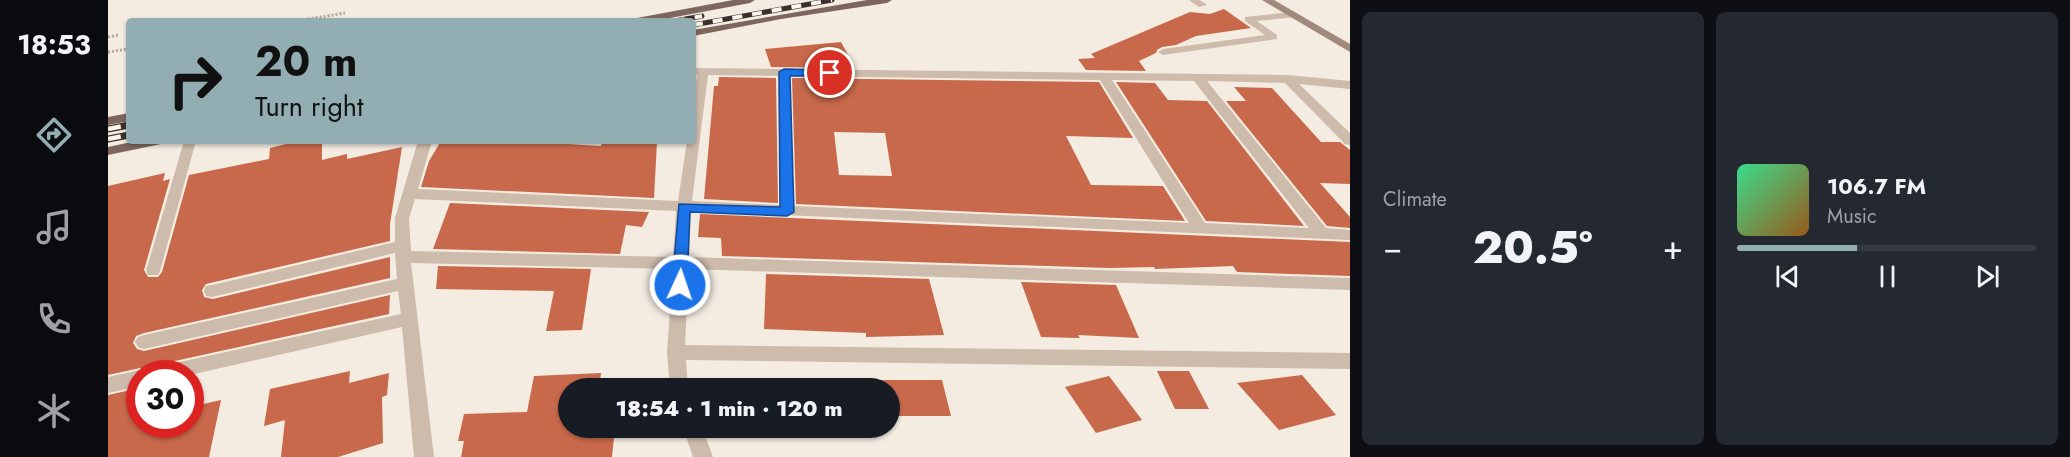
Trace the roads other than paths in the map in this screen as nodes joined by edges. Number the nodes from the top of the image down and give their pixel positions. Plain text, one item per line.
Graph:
1 (750, 0) edge
2 (886, 0) edge
3 (1281, 0) edge
4 (1268, 1) edge
5 (1292, 15) junction
6 (653, 18) edge
7 (696, 32) edge
8 (1350, 49) edge
9 (1163, 52) dead end
10 (698, 71) edge
11 (784, 72) junction
12 (1104, 77) junction
13 (1198, 78) junction
14 (1288, 79) junction
15 (1350, 85) edge
16 (696, 97) edge
17 (126, 118) edge
18 (108, 121) edge
19 (1350, 141) edge
20 (142, 144) edge
21 (189, 144) edge
22 (424, 144) edge
23 (692, 144) edge
24 (108, 151) edge
25 (409, 194) junction
26 (684, 207) junction
27 (787, 212) junction
28 (1201, 229) junction
29 (1322, 234) junction
30 (1350, 235) edge
31 (403, 251) junction
32 (681, 263) junction
33 (153, 271) dead end
34 (406, 284) junction
35 (1350, 284) edge
36 (212, 291) dead end
37 (409, 319) junction
38 (144, 342) dead end
39 (676, 352) junction
40 (1350, 362) edge
41 (204, 364) edge
42 (678, 378) edge
43 (126, 381) edge
44 (109, 385) edge
45 (696, 438) edge
46 (424, 457) edge
47 (703, 457) edge

1 - 6 main road
2 - 7 main road
3 - 4 street
4 - 5 street
5 - 8 street
5 - 9 lane
10 - 11 street
10 - 16 street
11 - 12 street
11 - 27 street
12 - 13 street
12 - 28 street
13 - 14 street
13 - 29 street
14 - 15 street
14 - 19 street
17 - 18 main road
20 - 24 main road
21 - 33 lane
22 - 25 street
23 - 26 street
25 - 26 street
25 - 31 street
26 - 27 street
26 - 32 street
27 - 28 street
28 - 29 street
29 - 30 street
31 - 32 street
31 - 34 street
31 - 36 street
32 - 35 street
32 - 39 street
34 - 37 street
34 - 38 street
37 - 41 street
37 - 46 street
39 - 40 street
39 - 42 street
43 - 44 street
45 - 47 street

